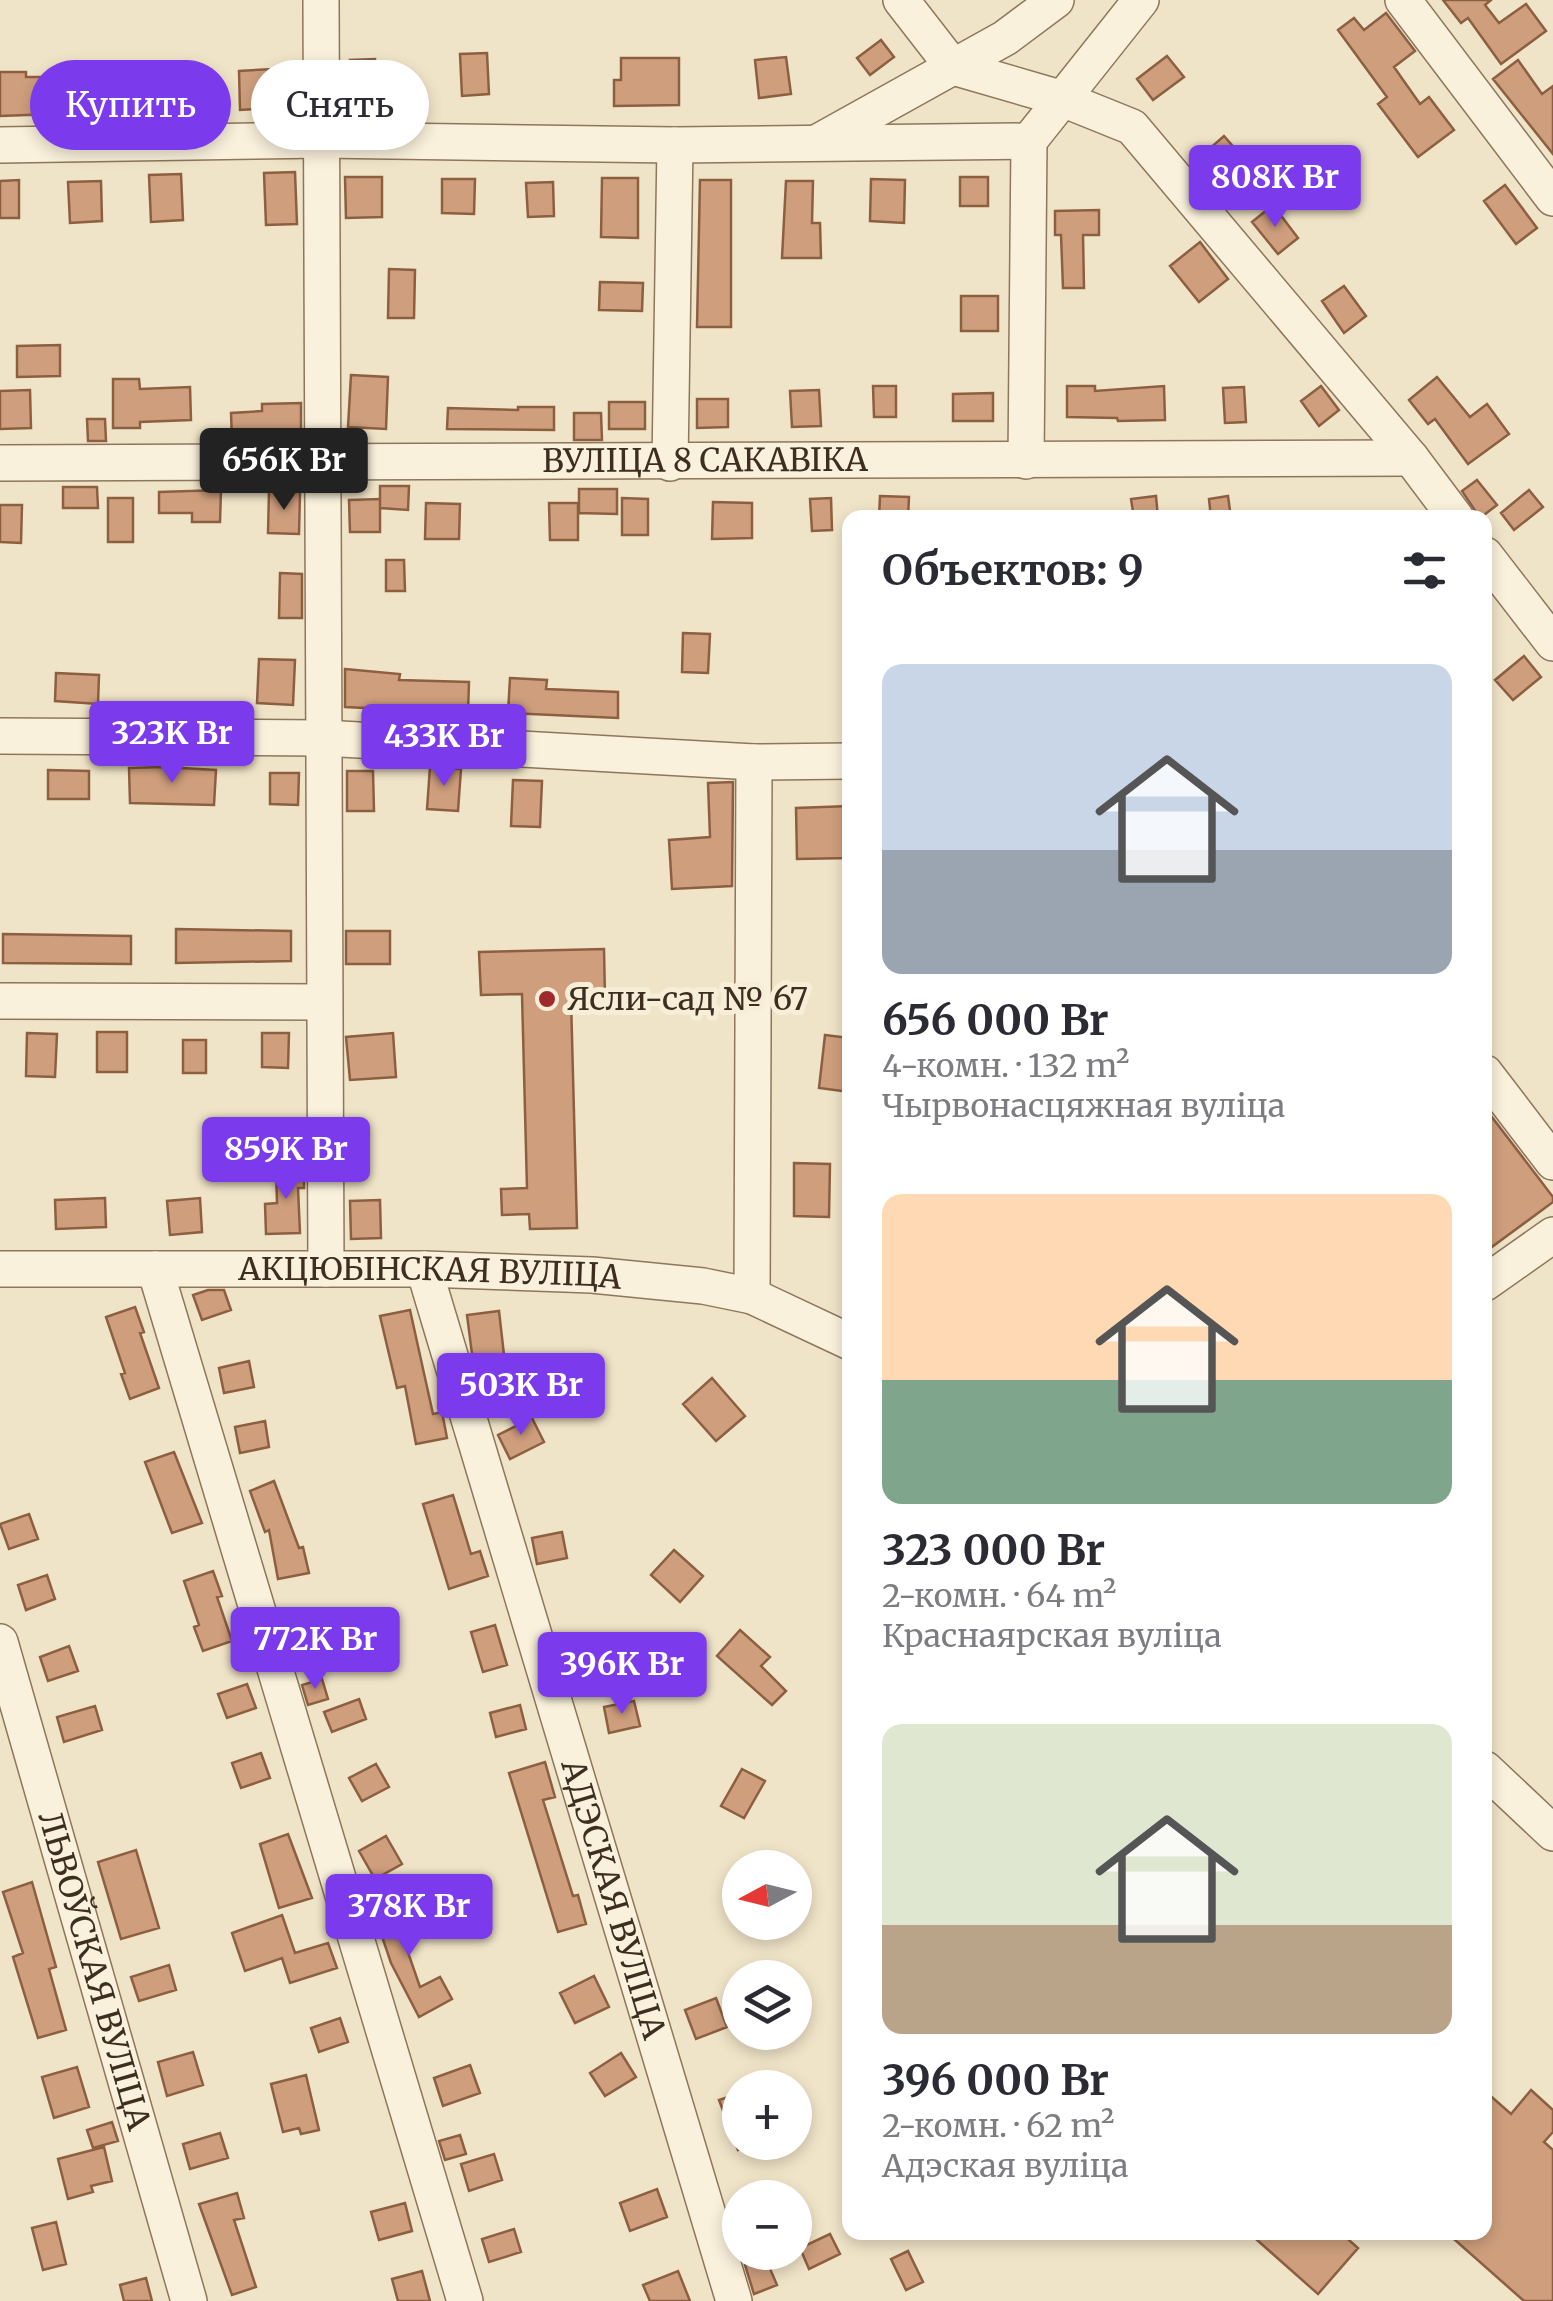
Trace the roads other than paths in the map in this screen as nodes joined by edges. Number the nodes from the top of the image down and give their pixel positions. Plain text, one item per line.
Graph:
1 (320, 0) edge
2 (901, 0) edge
3 (1056, 0) edge
4 (1141, 0) edge
5 (1403, 0) edge
6 (321, 60) edge
7 (953, 67) junction
8 (1060, 98) junction
9 (251, 141) edge
10 (1029, 141) junction
11 (429, 142) edge
12 (0, 144) edge
13 (812, 144) junction
14 (675, 146) junction
15 (323, 150) edge
16 (1553, 198) edge
17 (1411, 458) junction
18 (1026, 460) junction
19 (323, 461) junction
20 (0, 463) edge
21 (670, 463) junction
22 (1450, 510) edge
23 (1492, 564) edge
24 (1553, 643) edge
25 (0, 736) edge
26 (323, 738) junction
27 (842, 761) edge
28 (754, 762) junction
29 (0, 1001) edge
30 (324, 1002) junction
31 (1492, 1082) edge
32 (1553, 1162) edge
33 (1553, 1235) edge
34 (155, 1269) junction
35 (326, 1269) junction
36 (424, 1269) junction
37 (0, 1270) edge
38 (1492, 1277) edge
39 (752, 1296) junction
40 (842, 1338) edge
41 (0, 1642) edge
42 (1492, 1776) edge
43 (1553, 1833) edge
44 (189, 2301) edge
45 (465, 2301) edge
46 (734, 2301) edge

1 - 6 street
2 - 7 street
3 - 7 street
4 - 8 street
5 - 16 street
7 - 8 street
7 - 13 street
8 - 10 street
8 - 17 street
9 - 12 street
10 - 13 street
10 - 18 street
11 - 14 street
13 - 14 street
14 - 21 street
15 - 19 street
17 - 18 street, ВУЛІЦА 8 САКАВІКА
17 - 22 street
18 - 21 street, ВУЛІЦА 8 САКАВІКА
19 - 20 street, ВУЛІЦА 8 САКАВІКА
19 - 21 street, ВУЛІЦА 8 САКАВІКА
19 - 26 street
23 - 24 street
25 - 26 street
26 - 28 street
26 - 30 street
27 - 28 street
28 - 39 street
29 - 30 street
30 - 35 street
31 - 32 street
33 - 38 street
34 - 35 street, АКЦЮБІНСКАЯ ВУЛІЦА
34 - 37 street, АКЦЮБІНСКАЯ ВУЛІЦА
34 - 45 street
35 - 36 street, АКЦЮБІНСКАЯ ВУЛІЦА
36 - 39 street, АКЦЮБІНСКАЯ ВУЛІЦА
36 - 46 street, АДЭСКАЯ ВУЛІЦА
39 - 40 street, АКЦЮБІНСКАЯ ВУЛІЦА
41 - 44 street, ЛЬВОЎСКАЯ ВУЛІЦА
42 - 43 street

